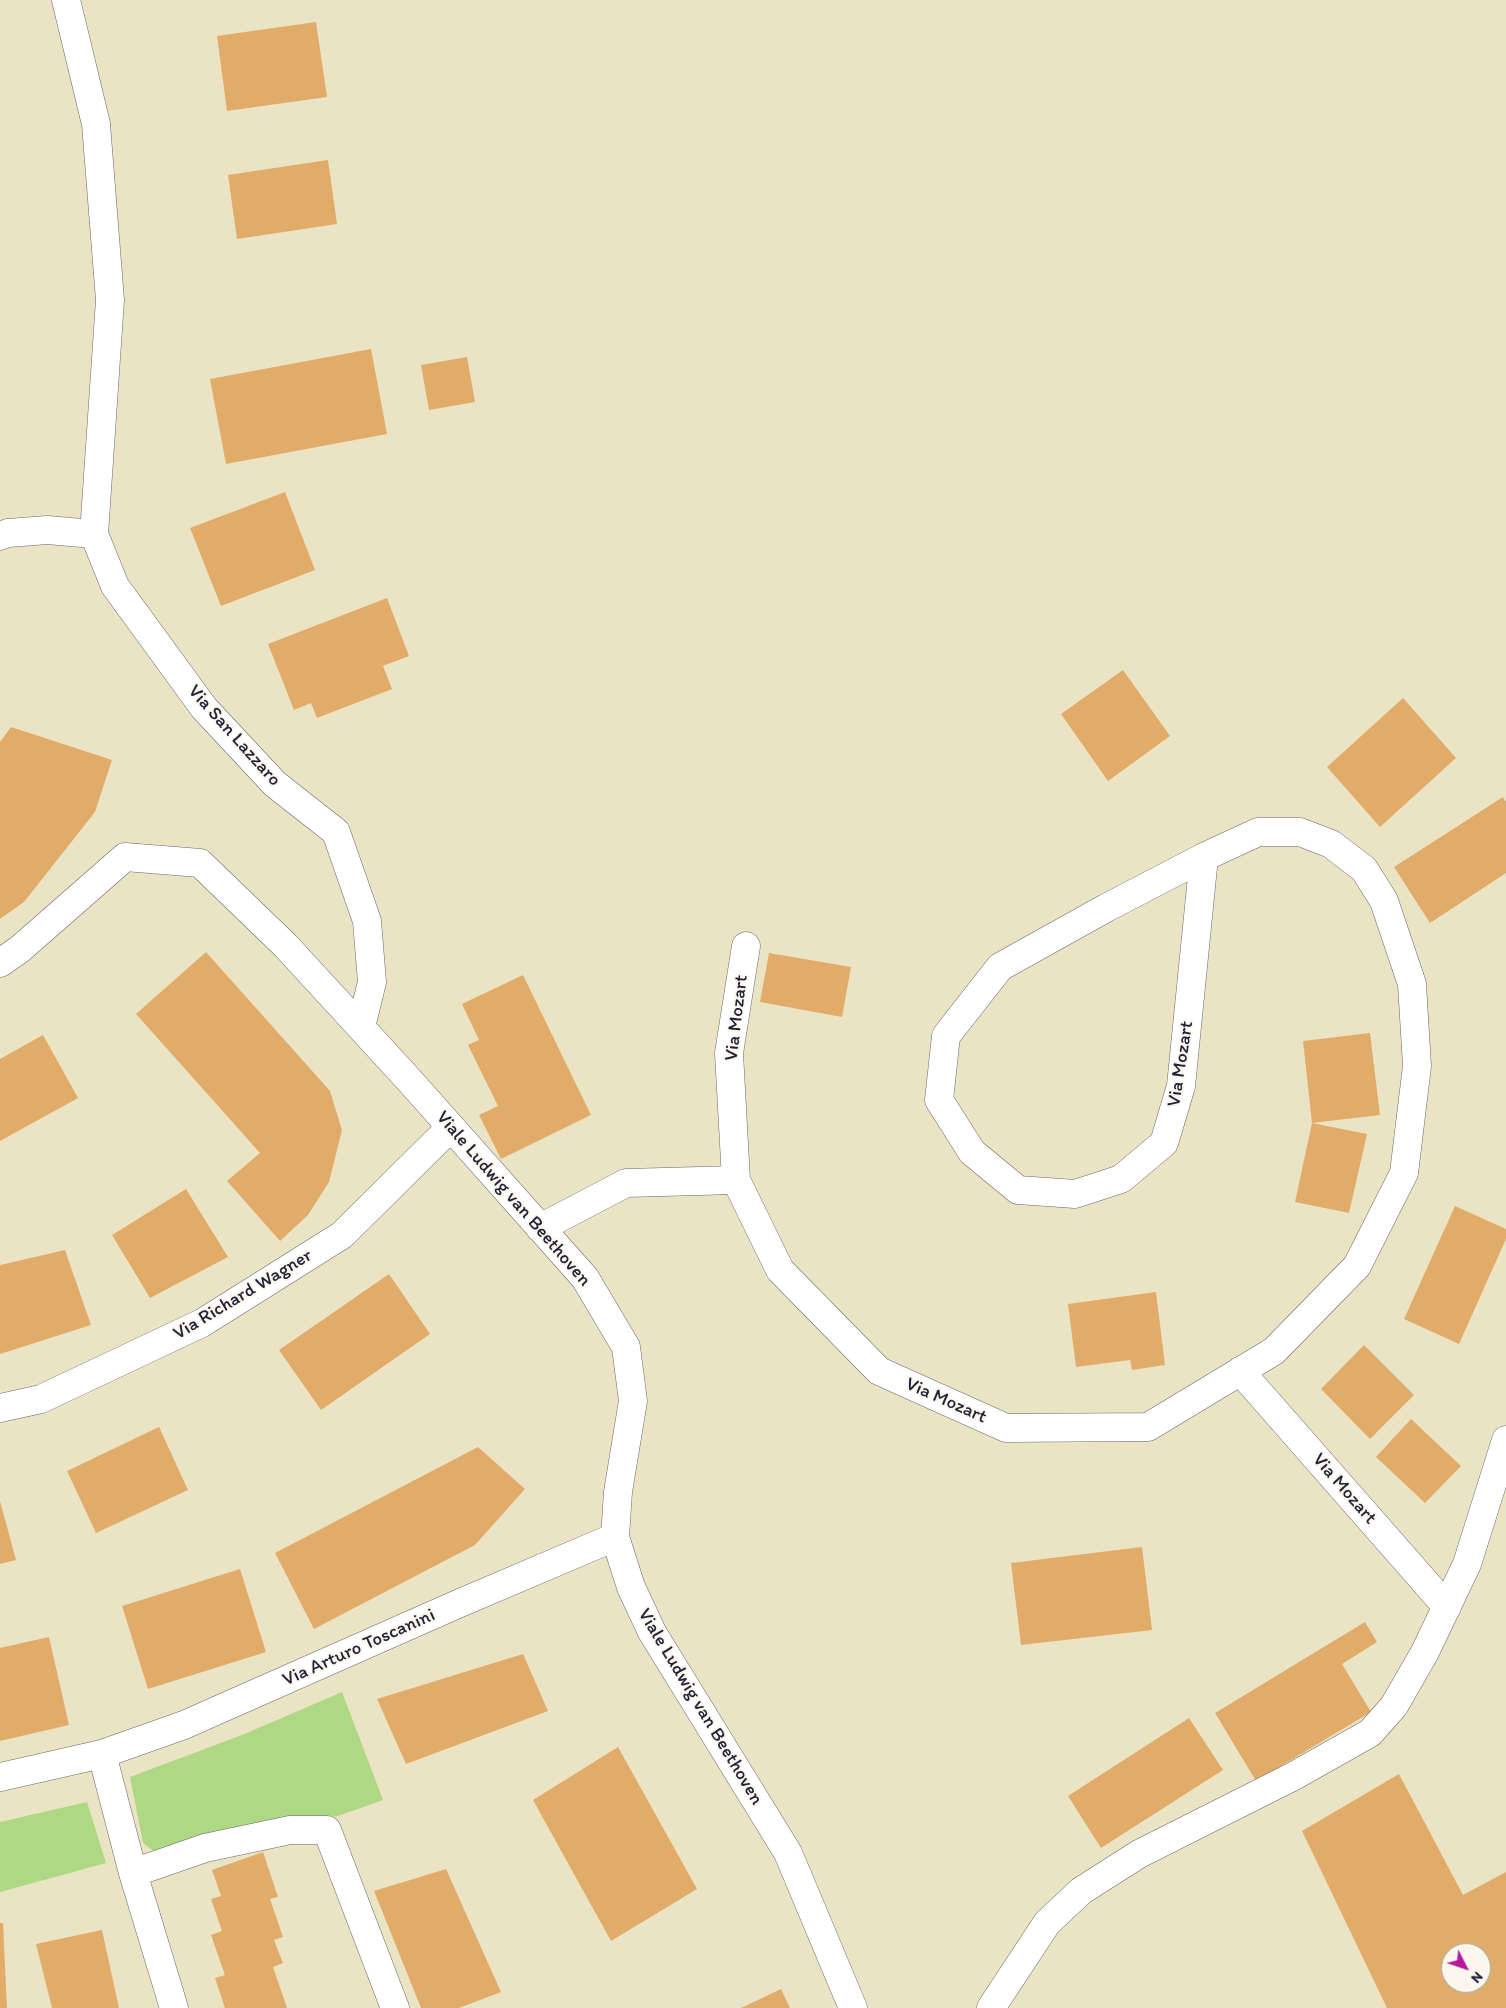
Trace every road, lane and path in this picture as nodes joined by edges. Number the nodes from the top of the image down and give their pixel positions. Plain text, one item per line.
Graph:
1 (66, 0) edge
2 (94, 534) junction
3 (0, 536) edge
4 (1204, 857) junction
5 (746, 946) dead end
6 (0, 962) edge
7 (361, 1027) junction
8 (451, 1127) junction
9 (736, 1180) junction
10 (540, 1228) junction
11 (1240, 1371) junction
12 (0, 1408) edge
13 (1506, 1440) edge
14 (616, 1537) junction
15 (1447, 1607) junction
16 (102, 1754) junction
17 (0, 1777) edge
18 (133, 1873) junction
19 (174, 2008) edge
20 (395, 2008) edge
21 (853, 2008) edge
22 (991, 2008) edge

1 - 2 street
2 - 3 street
2 - 7 street, Via San Lazzaro
4 - 4 street, Via Mozart
4 - 11 street, Via Mozart
5 - 9 street, Via Mozart
6 - 7 street, Viale Ludwig van Beethoven
7 - 8 street, Viale Ludwig van Beethoven
8 - 10 street, Viale Ludwig van Beethoven
8 - 12 street, Via Richard Wagner
9 - 10 street
9 - 11 street, Via Mozart
10 - 14 street, Viale Ludwig van Beethoven
11 - 15 street, Via Mozart
13 - 15 street
14 - 16 street, Via Arturo Toscanini
14 - 21 street, Viale Ludwig van Beethoven
15 - 22 street
16 - 17 street, Via Arturo Toscanini
16 - 18 street
18 - 19 street
18 - 20 street

